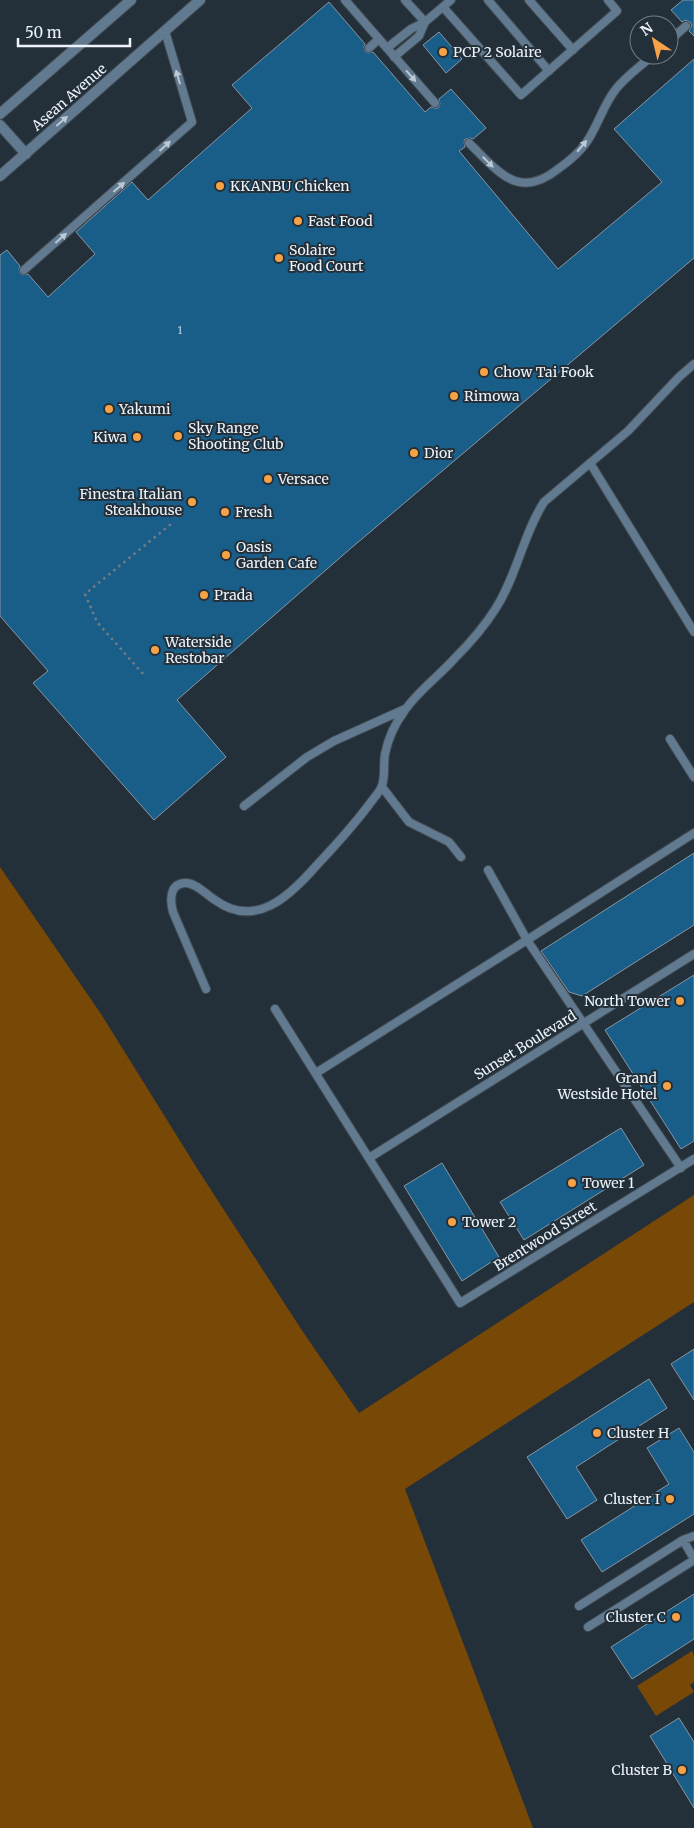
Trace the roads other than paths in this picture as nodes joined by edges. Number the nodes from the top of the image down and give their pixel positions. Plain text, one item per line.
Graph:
1 (131, 0) edge
2 (200, 0) edge
3 (345, 0) edge
4 (405, 0) edge
5 (451, 0) edge
6 (488, 0) edge
7 (529, 0) edge
8 (608, 0) edge
9 (444, 7) junction
10 (425, 22) junction
11 (686, 26) dead end
12 (165, 31) junction
13 (679, 32) edge
14 (379, 39) junction
15 (369, 48) dead end
16 (387, 48) junction
17 (573, 50) junction
18 (394, 57) junction
19 (642, 65) edge
20 (549, 71) junction
21 (435, 103) dead end
22 (0, 114) edge
23 (0, 126) edge
24 (469, 143) dead end
25 (26, 154) junction
26 (0, 176) edge
27 (24, 270) dead end
28 (694, 364) edge
29 (590, 463) junction
30 (694, 632) edge
31 (405, 709) junction
32 (670, 739) dead end
33 (694, 777) edge
34 (382, 787) junction
35 (244, 806) dead end
36 (694, 833) edge
37 (461, 857) dead end
38 (488, 870) dead end
39 (527, 940) junction
40 (694, 954) edge
41 (206, 989) dead end
42 (276, 1008) dead end
43 (584, 1023) junction
44 (316, 1073) junction
45 (369, 1158) junction
46 (694, 1159) edge
47 (680, 1168) junction
48 (694, 1536) edge
49 (683, 1540) junction
50 (694, 1559) edge
51 (579, 1606) dead end
52 (588, 1627) dead end

1 - 22 street
2 - 12 street, Asean Avenue
3 - 14 lane
4 - 10 lane
5 - 9 lane
6 - 20 lane
7 - 17 lane
8 - 17 lane
9 - 10 lane
9 - 20 lane
10 - 16 lane
10 - 18 lane
11 - 13 lane
25 -> 12 street, Asean Avenue
27 -> 12 lane
14 - 15 lane
14 - 16 lane
16 - 18 lane
17 - 20 lane
18 -> 21 lane
24 -> 19 lane
23 - 25 street
25 - 26 street, Asean Avenue
28 - 29 lane
29 - 30 lane
29 - 31 lane
31 - 34 lane
31 - 35 lane
32 - 33 lane
34 - 37 lane
34 - 41 lane
36 - 39 lane
38 - 39 lane
39 - 43 lane
39 - 44 lane
40 - 43 lane, Sunset Boulevard
42 - 44 lane
43 - 45 lane, Sunset Boulevard
43 - 47 lane
44 - 45 lane
45 - 47 lane, Brentwood Street
46 - 47 lane, Brentwood Street
48 - 49 lane
49 - 50 lane
49 - 51 lane
50 - 52 lane

